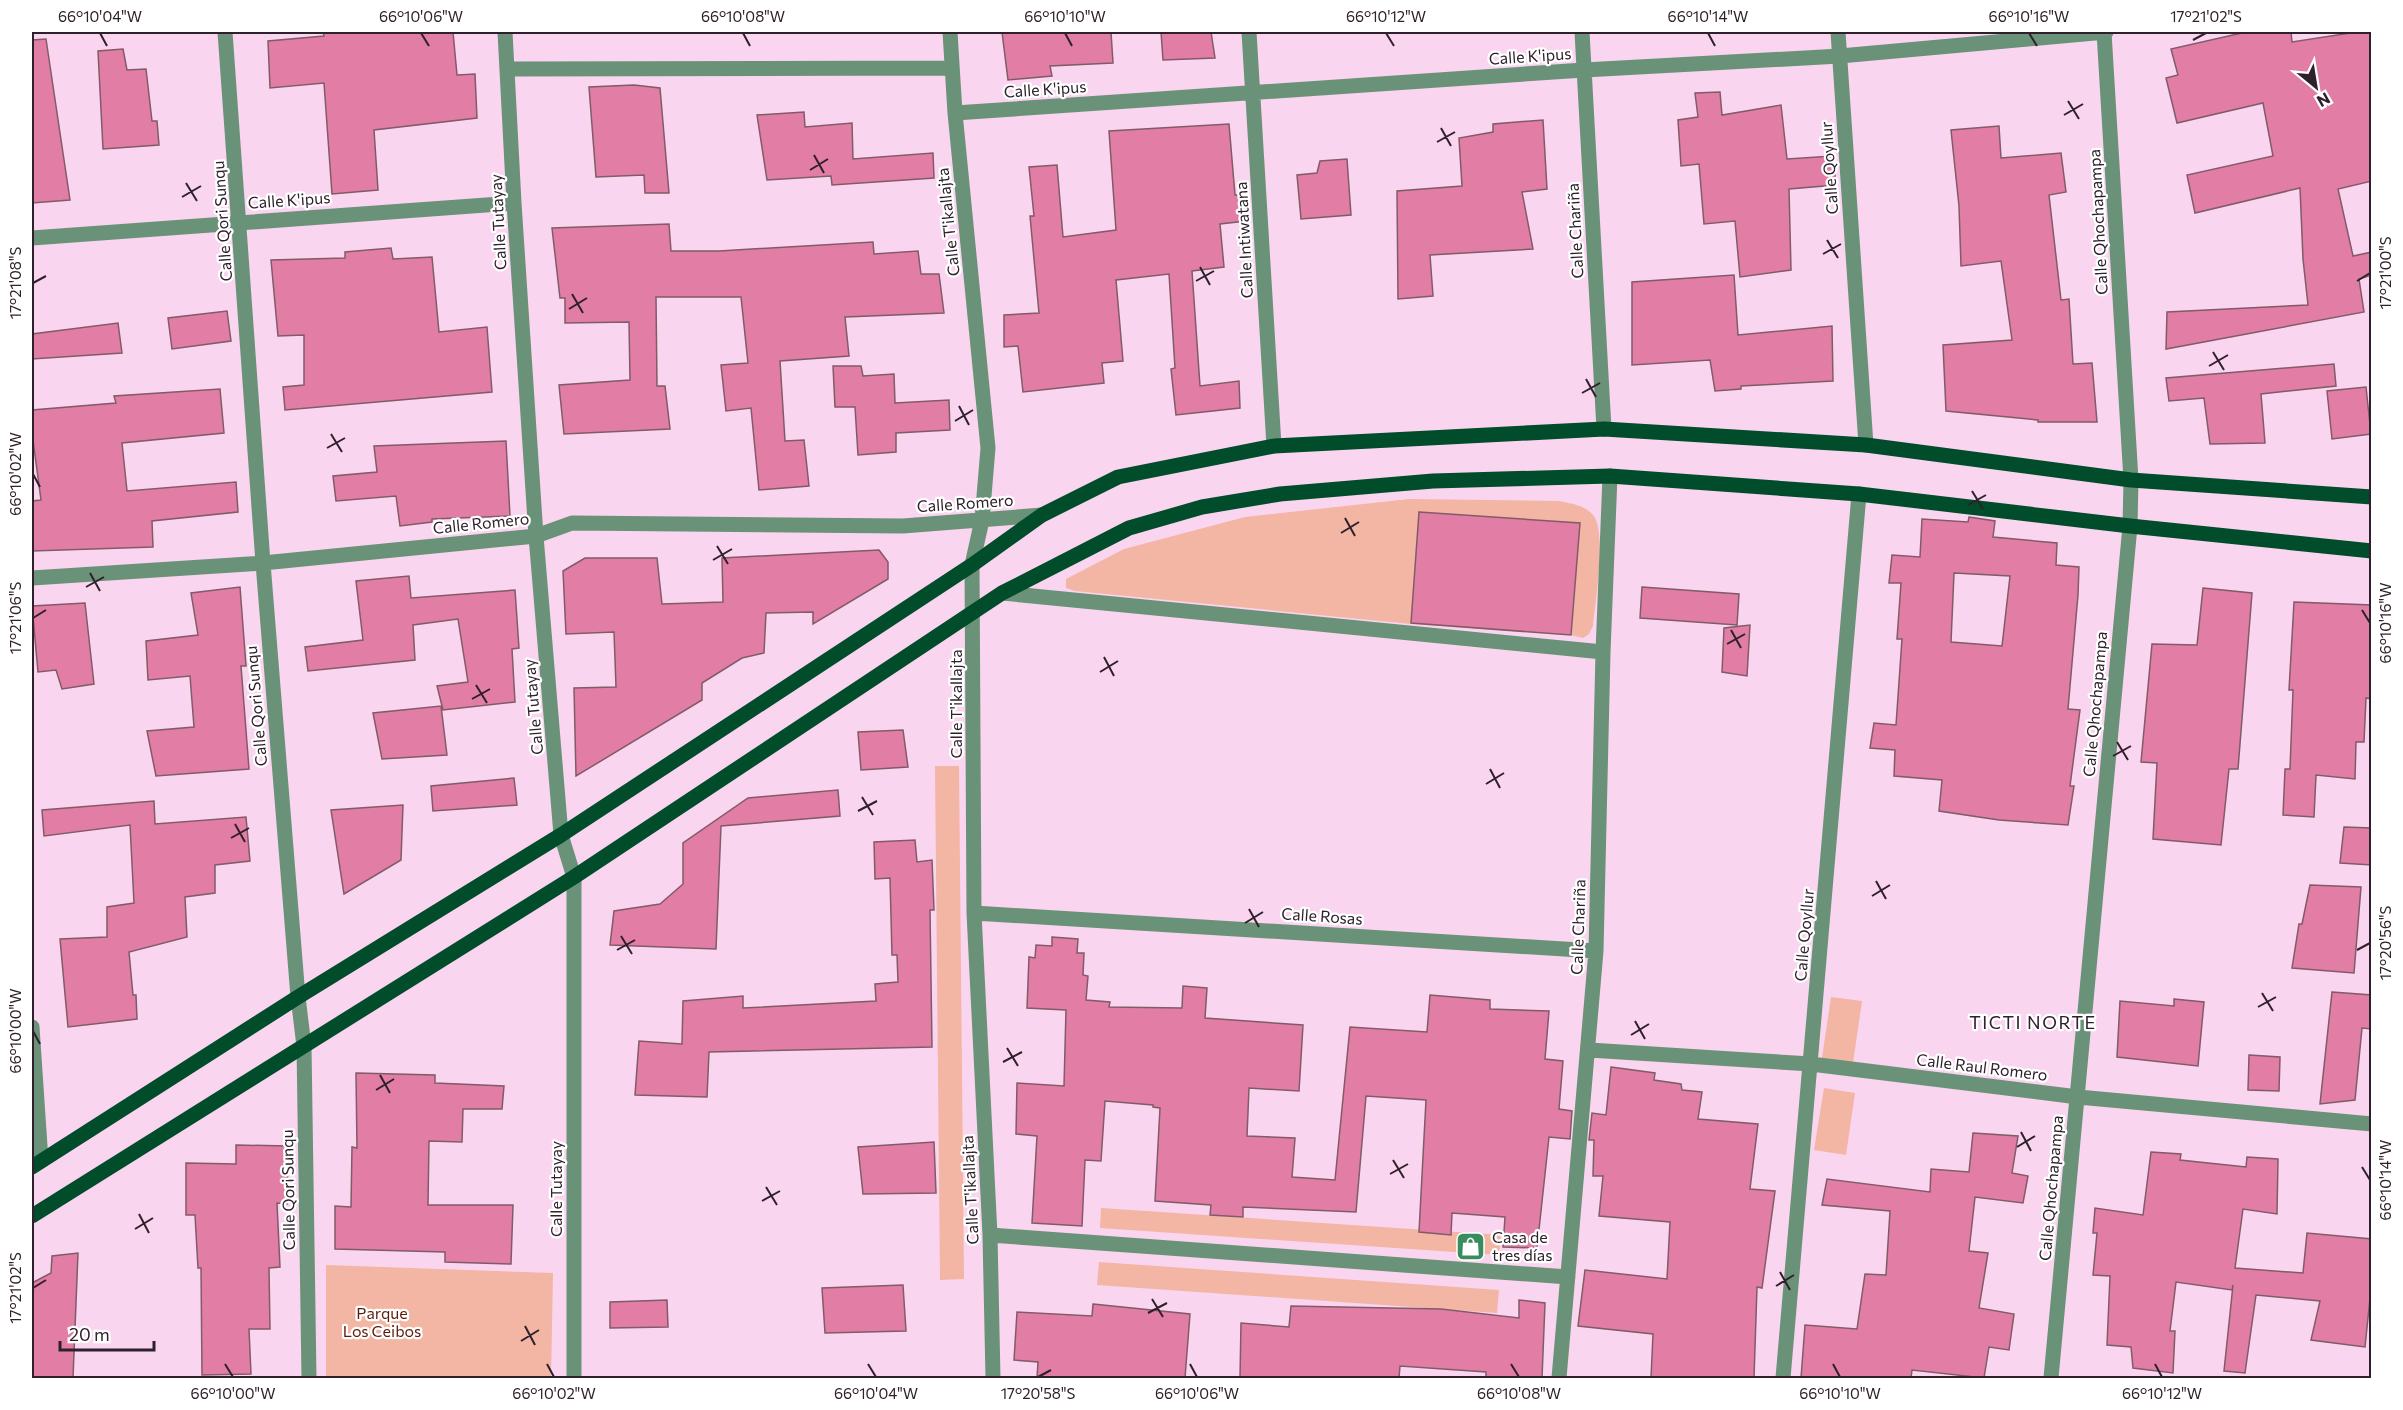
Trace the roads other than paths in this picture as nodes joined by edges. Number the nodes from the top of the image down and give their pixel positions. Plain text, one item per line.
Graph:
1 (225, 32) edge
2 (505, 32) edge
3 (950, 32) edge
4 (1250, 32) edge
5 (1582, 32) edge
6 (1838, 32) edge
7 (2105, 32) edge
8 (1840, 56) junction
9 (952, 68) junction
10 (508, 69) junction
11 (1584, 70) junction
12 (1253, 93) junction
13 (955, 112) junction
14 (514, 203) junction
15 (240, 222) junction
16 (32, 238) edge
17 (1604, 429) junction
18 (1866, 445) junction
19 (1274, 446) junction
20 (1610, 476) junction
21 (2131, 480) junction
22 (1859, 494) junction
23 (2372, 497) edge
24 (1042, 515) junction
25 (982, 520) junction
26 (2130, 526) junction
27 (536, 536) junction
28 (2372, 551) edge
29 (263, 563) junction
30 (972, 565) junction
31 (32, 578) edge
32 (1002, 593) junction
33 (974, 611) junction
34 (1603, 652) junction
35 (561, 835) junction
36 (574, 877) junction
37 (974, 913) junction
38 (1596, 951) junction
39 (298, 997) junction
40 (32, 1027) edge
41 (304, 1046) junction
42 (1589, 1050) junction
43 (1811, 1064) junction
44 (2078, 1096) junction
45 (2372, 1124) edge
46 (36, 1164) edge
47 (32, 1216) edge
48 (990, 1235) junction
49 (1568, 1277) junction
50 (309, 1378) edge
51 (574, 1378) edge
52 (993, 1378) edge
53 (1559, 1378) edge
54 (1783, 1378) edge
55 (2051, 1378) edge

1 - 15 street, Calle Qori Sunqu
2 - 10 street, Calle Tutayay
3 - 9 street, Calle T'ikallajta
4 - 12 street, Calle Intiwatana
5 - 11 street, Calle Chariña
6 - 8 street, Calle Qoyllur
7 - 8 street, Calle K'ipus
7 - 21 street, Calle Qhochapampa
8 - 11 street, Calle K'ipus
8 - 18 street, Calle Qoyllur
9 - 10 street
9 - 13 street, Calle T'ikallajta
10 - 14 street, Calle Tutayay
11 - 12 street, Calle K'ipus
11 - 17 street, Calle Chariña
12 - 13 street, Calle K'ipus
12 - 19 street, Calle Intiwatana
13 - 25 street, Calle T'ikallajta
14 - 15 street, Calle K'ipus
14 - 27 street, Calle Tutayay
15 - 16 street, Calle K'ipus
15 - 29 street, Calle Qori Sunqu
17 - 18 main road
17 - 19 main road
18 - 21 main road
19 - 24 main road
20 - 22 main road
20 - 32 main road
20 - 34 street, Calle Chariña
21 - 23 main road
21 - 26 street, Calle Qhochapampa
22 - 26 main road
22 - 43 street, Calle Qoyllur
24 - 25 street, Calle Romero
24 - 30 main road
25 - 27 street, Calle Romero
25 - 30 street, Calle T'ikallajta
26 - 28 main road
26 - 44 street, Calle Qhochapampa
27 - 29 street, Calle Romero
27 - 35 street, Calle Tutayay
29 - 31 street, Calle Romero
29 - 39 street, Calle Qori Sunqu
30 - 33 street, Calle T'ikallajta
30 - 35 main road
32 - 33 main road
32 - 34 street
33 - 36 main road
33 - 37 street, Calle T'ikallajta
34 - 38 street, Calle Chariña
35 - 36 street, Calle Tutayay
35 - 39 main road
36 - 41 main road
36 - 51 street, Calle Tutayay
37 - 38 street, Calle Rosas
37 - 48 street, Calle T'ikallajta
38 - 42 street, Calle Chariña
39 - 41 street, Calle Qori Sunqu
39 - 46 main road
40 - 46 street
41 - 47 main road
41 - 50 street, Calle Qori Sunqu
42 - 43 street, Calle Raul Romero
42 - 49 street, Calle Chariña
43 - 44 street, Calle Raul Romero
43 - 54 street, Calle Qoyllur
44 - 45 street, Calle Raul Romero
44 - 55 street, Calle Qhochapampa
48 - 49 street
48 - 52 street, Calle T'ikallajta
49 - 53 street, Calle Chariña

